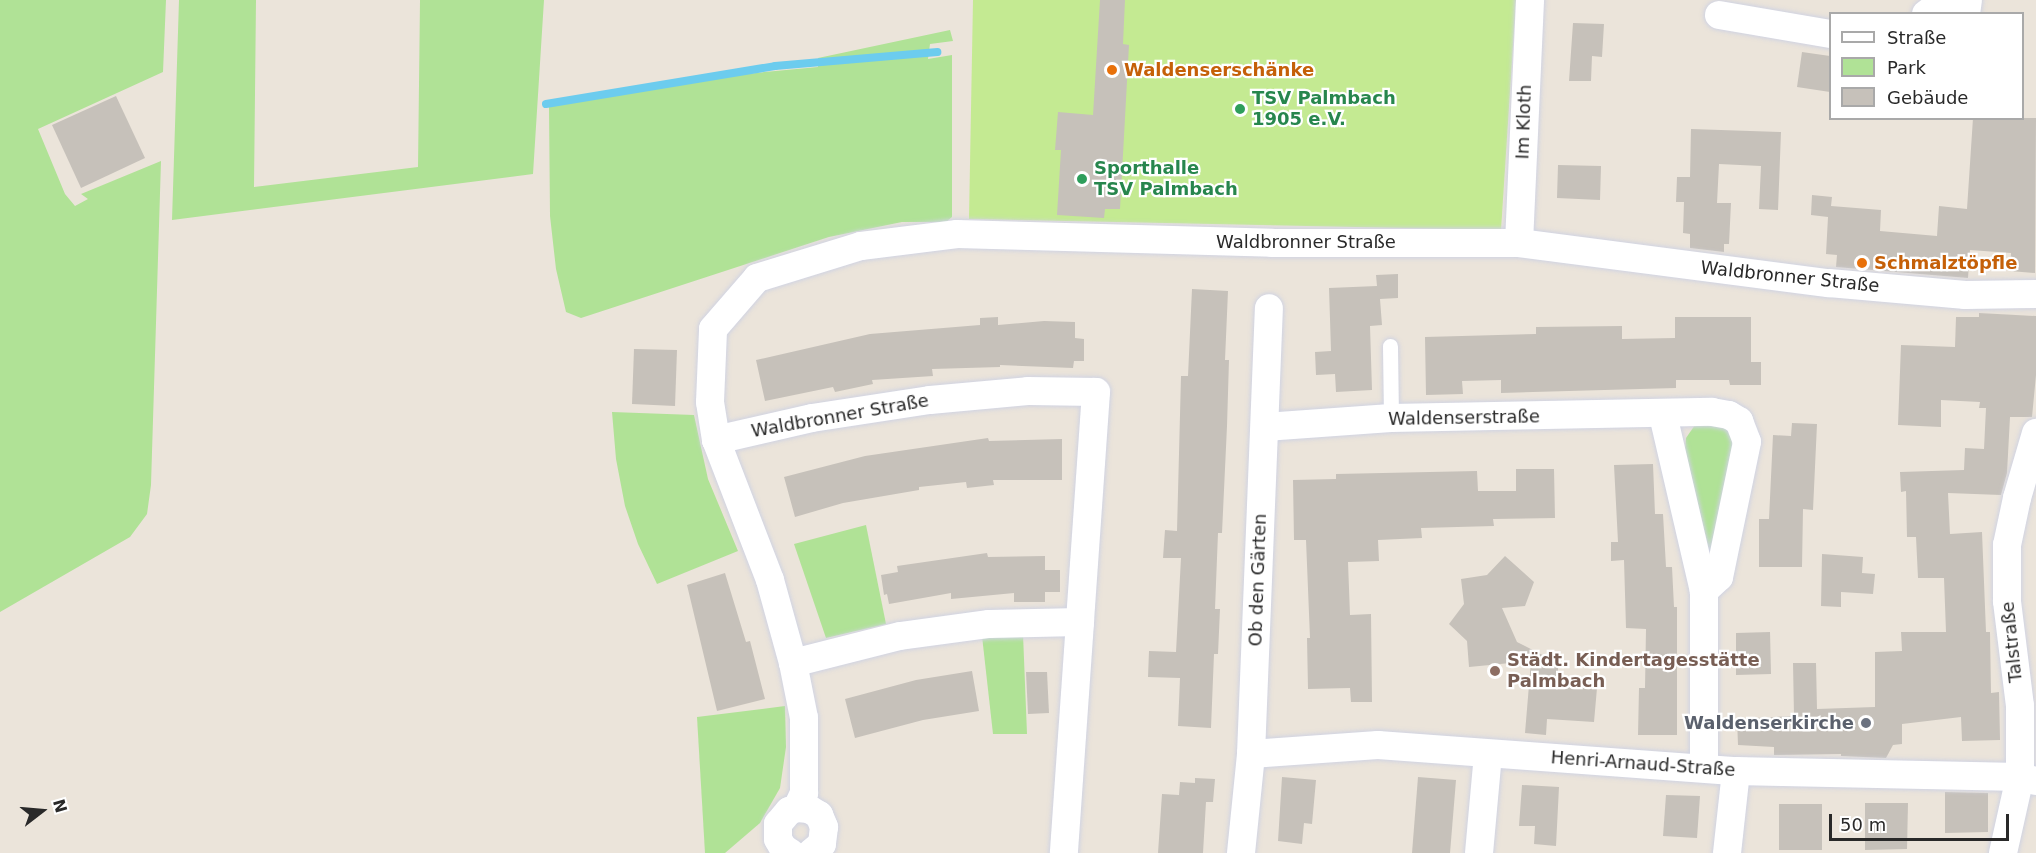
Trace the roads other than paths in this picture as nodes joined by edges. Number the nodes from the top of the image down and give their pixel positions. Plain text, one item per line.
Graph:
1 (1530, 0) edge
2 (1945, 0) edge
3 (1929, 12) edge
4 (1719, 15) dead end
5 (1829, 34) edge
6 (1519, 243) junction
7 (2036, 294) edge
8 (1269, 308) dead end
9 (1390, 346) dead end
10 (1663, 415) junction
11 (1391, 418) junction
12 (1265, 427) junction
13 (2036, 433) edge
14 (716, 440) junction
15 (1704, 591) junction
16 (1080, 622) junction
17 (794, 663) junction
18 (1251, 754) junction
19 (1488, 755) junction
20 (1704, 767) junction
21 (1736, 771) junction
22 (2028, 779) edge
23 (797, 808) junction
24 (782, 851) edge
25 (811, 853) edge
26 (1064, 853) edge
27 (1241, 853) edge
28 (1479, 853) edge
29 (1727, 853) edge
30 (2003, 853) edge

1 - 6 street, Im Kloth
2 - 3 street
4 - 5 street
6 - 7 street, Waldbronner Straße
6 - 14 street, Waldbronner Straße
8 - 12 street, Ob den Gärten
9 - 11 lane
10 - 11 street, Waldenserstraße
10 - 15 street
10 - 15 street, Waldenserstraße
11 - 12 street, Waldenserstraße
12 - 18 street, Ob den Gärten
13 - 22 street, Talstraße
14 - 16 street, Waldbronner Straße
14 - 17 street, Waldbronner Straße
15 - 20 street
16 - 17 street
16 - 26 street, Waldbronner Straße
17 - 23 street, Waldbronner Straße
18 - 19 street, Henri-Arnaud-Straße
18 - 27 street, Ob den Gärten
19 - 20 street, Henri-Arnaud-Straße
19 - 28 street
20 - 21 street, Henri-Arnaud-Straße
21 - 22 street, Henri-Arnaud-Straße
21 - 29 street
22 - 30 street, Talstraße
23 - 24 street, Waldbronner Straße
23 - 25 street

